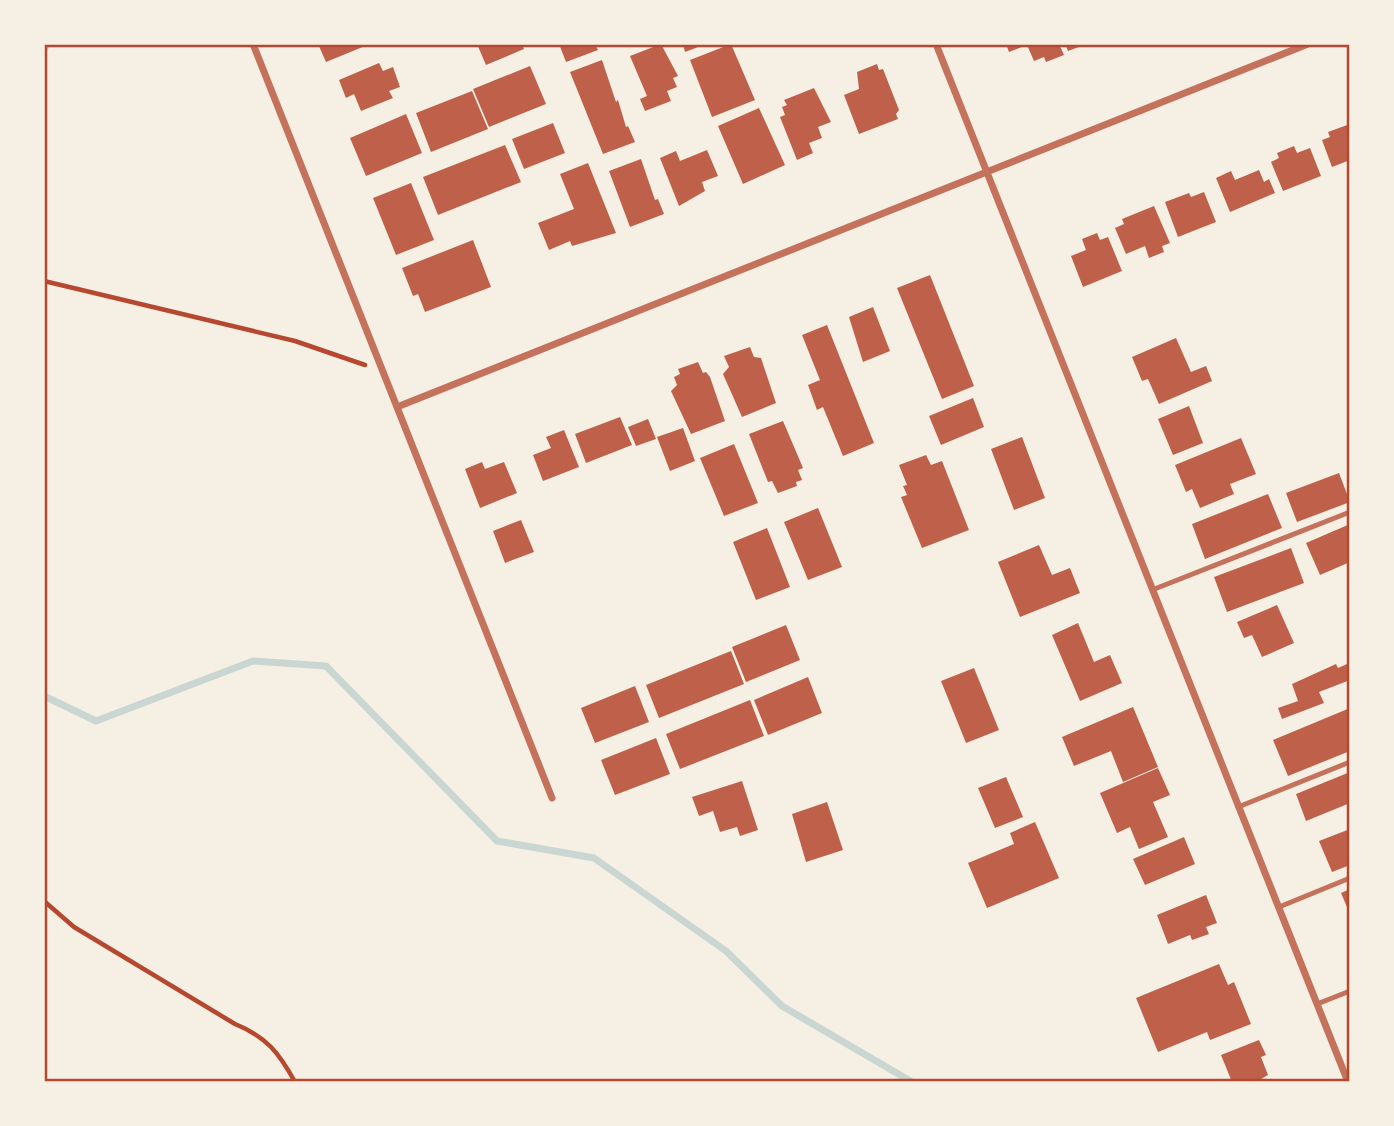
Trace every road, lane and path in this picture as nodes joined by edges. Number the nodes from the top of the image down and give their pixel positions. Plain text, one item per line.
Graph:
1 (253, 44) edge
2 (936, 44) edge
3 (1280, 44) edge
4 (1308, 44) edge
5 (1284, 53) junction
6 (986, 172) junction
7 (44, 281) edge
8 (383, 370) junction
9 (397, 407) junction
10 (1350, 512) edge
11 (1152, 590) junction
12 (1350, 762) edge
13 (552, 798) dead end
14 (1238, 807) junction
15 (1350, 878) edge
16 (44, 901) edge
17 (1279, 907) junction
18 (1350, 991) edge
19 (1317, 1004) junction
20 (295, 1082) edge
21 (1348, 1082) edge

1 - 8 street
2 - 6 street
3 - 5 street
4 - 5 street
5 - 6 street
6 - 9 street
6 - 11 street
7 - 8 path
8 - 9 street
9 - 13 street
10 - 11 lane
11 - 14 street
12 - 14 lane
14 - 17 street
15 - 17 lane
16 - 20 path
17 - 19 street
18 - 19 lane
19 - 21 street

